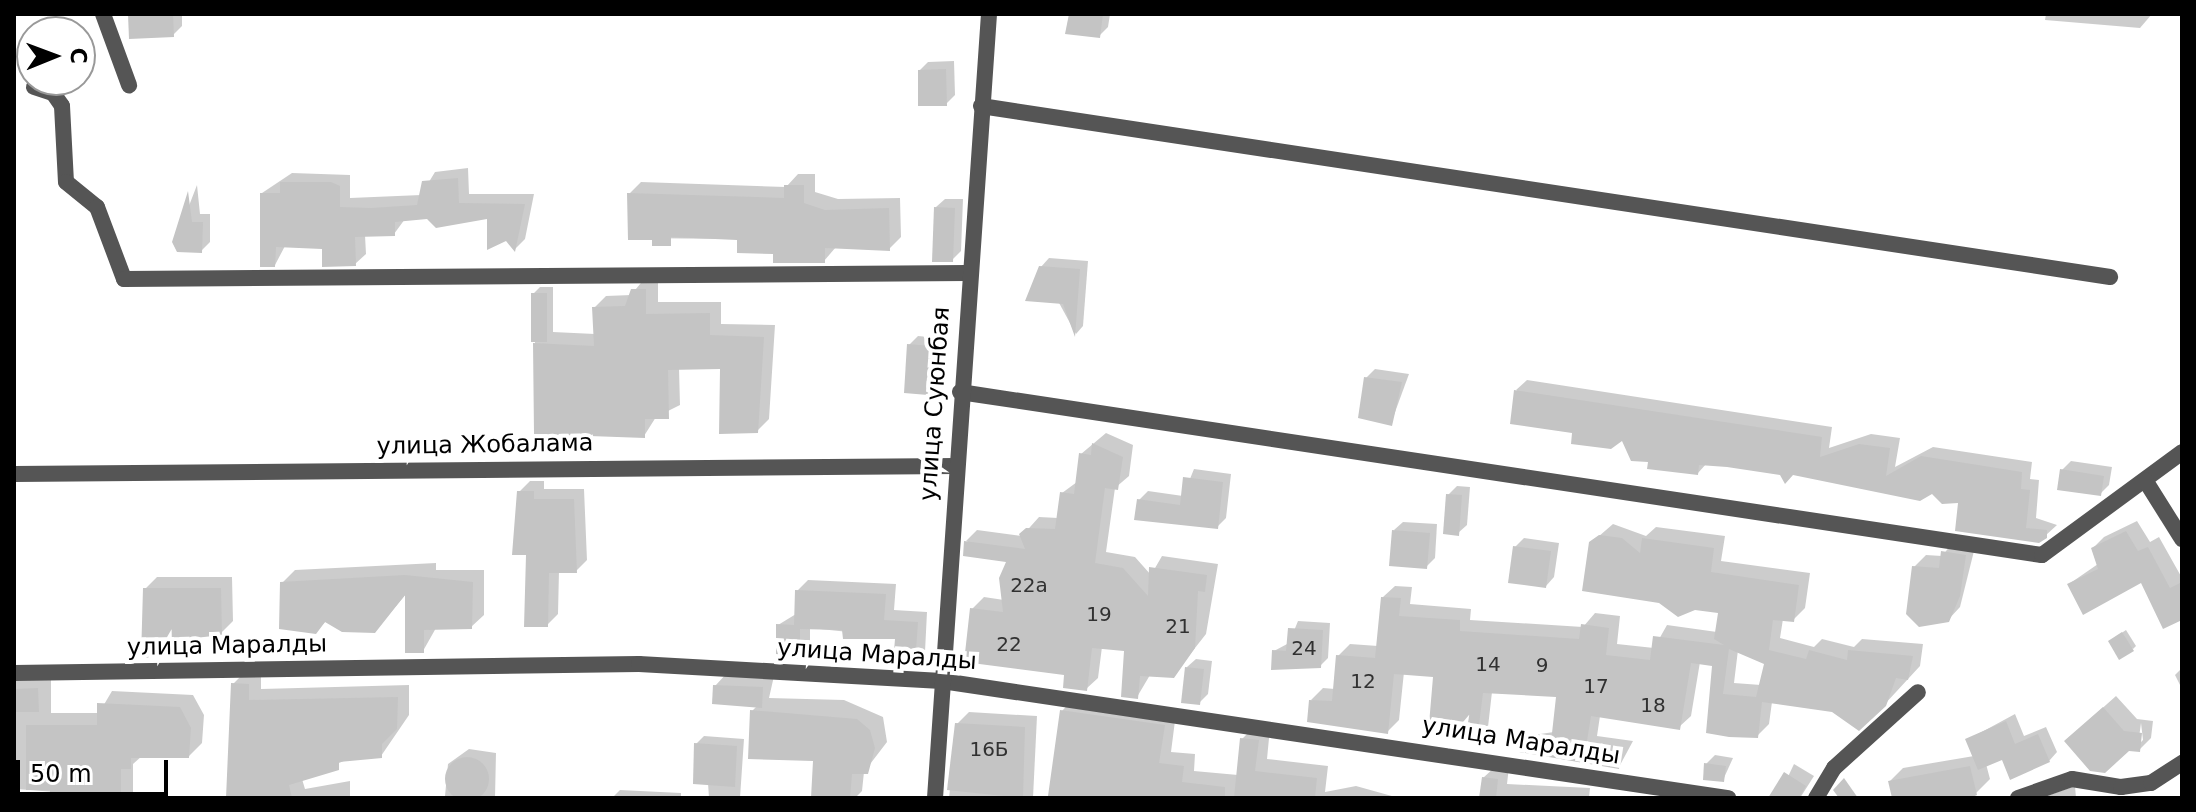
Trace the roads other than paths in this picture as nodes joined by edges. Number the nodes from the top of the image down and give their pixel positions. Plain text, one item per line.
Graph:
1 (103, 14) edge
2 (989, 14) edge
3 (129, 85) dead end
4 (55, 96) edge
5 (981, 106) junction
6 (967, 273) junction
7 (2110, 277) dead end
8 (960, 392) junction
9 (2182, 452) edge
10 (956, 466) junction
11 (14, 474) edge
12 (2145, 480) junction
13 (2182, 539) edge
14 (14, 673) edge
15 (942, 681) junction
16 (1918, 692) dead end
17 (2182, 763) edge
18 (935, 798) edge
19 (1728, 798) edge
20 (1816, 798) edge
21 (2018, 798) edge

1 - 3 street
2 - 5 street, улица Суюнбая
4 - 6 street
5 - 6 street, улица Суюнбая
5 - 7 street
6 - 8 street, улица Суюнбая
8 - 10 street, улица Суюнбая
8 - 12 street
9 - 12 street
10 - 11 street, улица Жобалама
10 - 15 street, улица Суюнбая
12 - 13 street
14 - 15 street, улица Маралды
15 - 18 street, улица Суюнбая
15 - 19 street, улица Маралды
16 - 20 street
17 - 21 street

